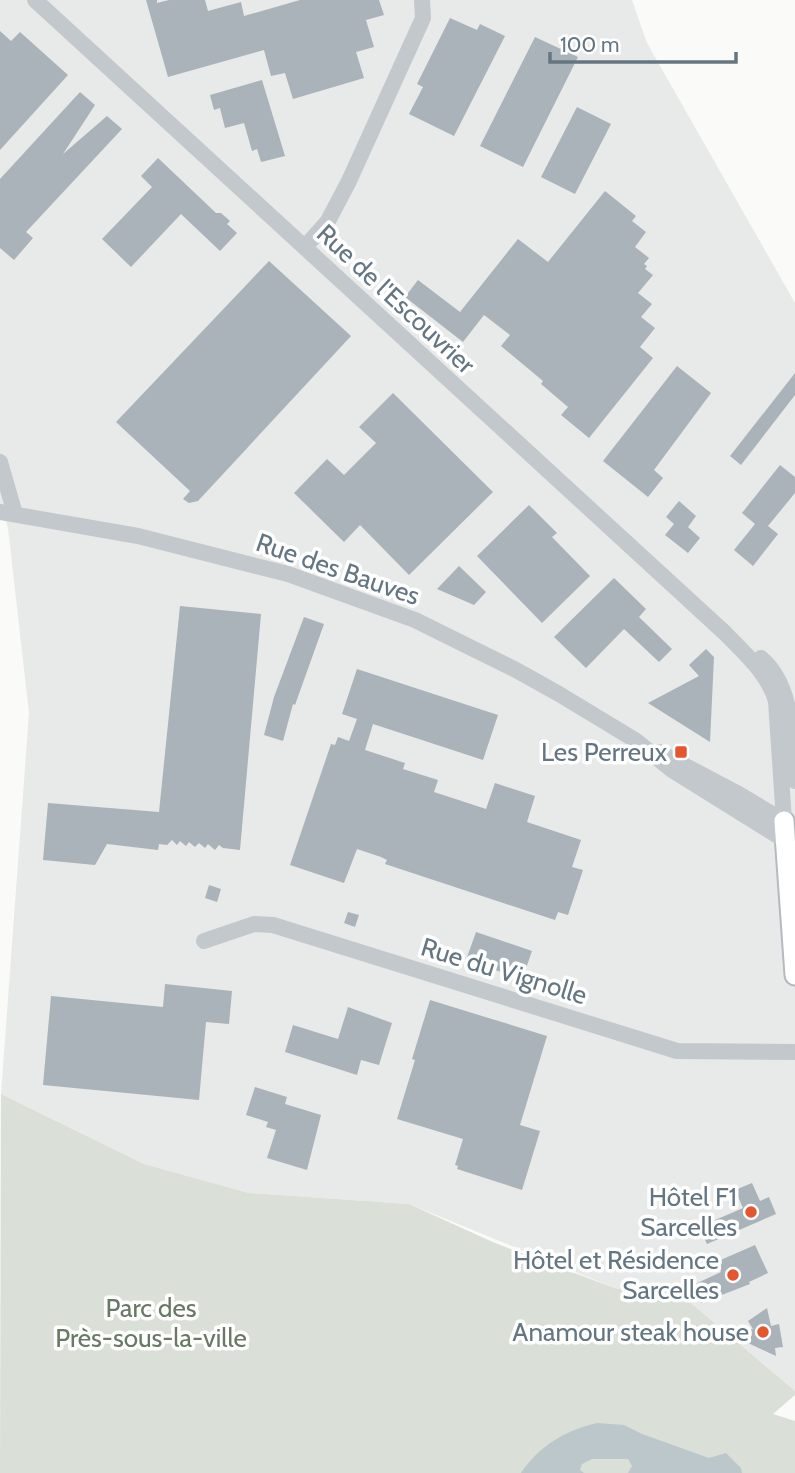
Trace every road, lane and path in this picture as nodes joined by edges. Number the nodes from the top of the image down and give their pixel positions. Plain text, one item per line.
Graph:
1 (35, 0) edge
2 (422, 0) edge
3 (305, 247) junction
4 (0, 462) edge
5 (7, 513) edge
6 (783, 688) edge
7 (635, 740) junction
8 (788, 778) edge
9 (748, 799) junction
10 (791, 833) edge
11 (204, 941) dead end
12 (795, 975) edge
13 (795, 1052) edge

1 - 3 street, Rue de l'Escouvrier
2 - 3 street
3 - 6 street, Rue de l'Escouvrier
4 - 5 street
5 - 7 street, Rue des Bauves
6 - 8 street, Rue de l'Escouvrier
7 - 9 street, Rue des Bauves
7 - 10 street, Rue des Bauves
8 - 9 street
8 - 10 street, Rue de l'Escouvrier
9 - 10 street, Rue des Bauves
10 - 12 main road
11 - 13 street, Rue du Vignolle

